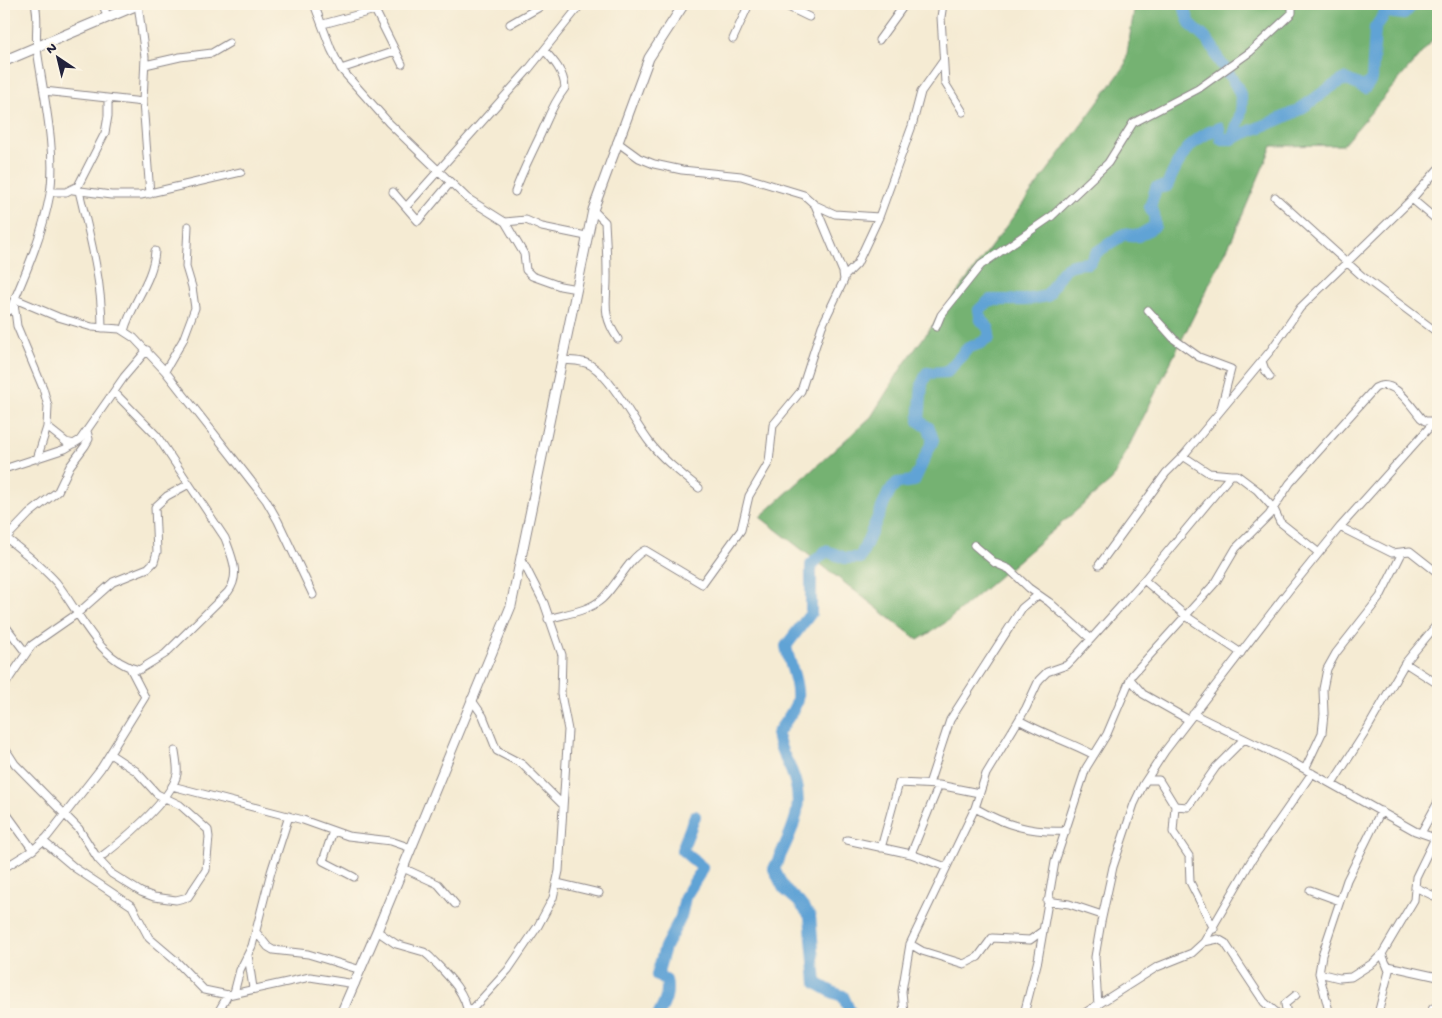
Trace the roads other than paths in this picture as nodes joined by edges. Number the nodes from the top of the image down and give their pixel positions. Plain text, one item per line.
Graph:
1 (35, 4) edge
2 (103, 4) edge
3 (138, 4) edge
4 (314, 4) edge
5 (544, 4) edge
6 (581, 4) edge
7 (684, 4) edge
8 (749, 4) edge
9 (782, 4) edge
10 (905, 4) edge
11 (943, 4) edge
12 (1286, 4) edge
13 (107, 17) junction
14 (809, 18) dead end
15 (323, 24) junction
16 (510, 24) dead end
17 (733, 39) dead end
18 (879, 40) dead end
19 (229, 43) dead end
20 (36, 48) junction
21 (544, 50) junction
22 (394, 51) junction
23 (943, 61) junction
24 (4, 62) edge
25 (402, 64) dead end
26 (145, 65) junction
27 (341, 69) junction
28 (44, 91) junction
29 (108, 100) junction
30 (143, 102) junction
31 (963, 112) dead end
32 (617, 142) junction
33 (1438, 169) edge
34 (241, 172) dead end
35 (438, 172) junction
36 (450, 183) junction
37 (76, 190) junction
38 (50, 192) junction
39 (393, 192) dead end
40 (515, 192) dead end
41 (150, 194) junction
42 (1275, 197) dead end
43 (1412, 199) junction
44 (815, 205) junction
45 (406, 207) junction
46 (593, 210) junction
47 (879, 217) junction
48 (1438, 221) edge
49 (505, 222) junction
50 (188, 226) dead end
51 (586, 236) junction
52 (155, 251) dead end
53 (1346, 262) junction
54 (844, 277) junction
55 (577, 289) junction
56 (14, 301) junction
57 (1148, 310) dead end
58 (4, 314) edge
59 (936, 327) dead end
60 (102, 328) junction
61 (124, 331) junction
62 (1438, 333) edge
63 (618, 339) dead end
64 (147, 350) junction
65 (562, 360) junction
66 (1262, 361) junction
67 (165, 371) junction
68 (1270, 376) dead end
69 (114, 392) junction
70 (1219, 412) junction
71 (1437, 419) edge
72 (47, 427) junction
73 (87, 431) junction
74 (74, 444) junction
75 (1183, 456) junction
76 (37, 459) junction
77 (4, 469) edge
78 (1231, 474) junction
79 (189, 484) junction
80 (698, 488) dead end
81 (1274, 509) junction
82 (1340, 527) junction
83 (5, 537) edge
84 (974, 546) dead end
85 (1319, 553) junction
86 (1402, 553) junction
87 (520, 558) junction
88 (1099, 565) dead end
89 (1438, 573) edge
90 (1144, 580) junction
91 (313, 595) dead end
92 (1038, 595) junction
93 (78, 613) junction
94 (1186, 616) junction
95 (548, 619) junction
96 (1438, 623) edge
97 (4, 624) edge
98 (1091, 639) junction
99 (26, 652) junction
100 (1241, 653) junction
101 (1405, 663) junction
102 (130, 668) junction
103 (1130, 679) junction
104 (1438, 684) edge
105 (4, 686) edge
106 (471, 699) junction
107 (1191, 717) junction
108 (1019, 720) junction
109 (1244, 739) junction
110 (4, 747) edge
111 (175, 751) dead end
112 (110, 754) junction
113 (1094, 755) junction
114 (1305, 769) junction
115 (1312, 773) junction
116 (1147, 780) junction
117 (929, 784) junction
118 (1332, 784) junction
119 (939, 785) junction
120 (172, 786) junction
121 (980, 793) junction
122 (165, 796) junction
123 (1438, 802) edge
124 (563, 805) junction
125 (1175, 806) junction
126 (975, 808) junction
127 (4, 810) edge
128 (1381, 811) junction
129 (64, 814) junction
130 (290, 816) junction
131 (333, 831) junction
132 (1066, 831) junction
133 (1422, 833) junction
134 (1437, 838) edge
135 (847, 840) dead end
136 (43, 841) junction
137 (411, 848) junction
138 (882, 848) junction
139 (33, 850) junction
140 (911, 854) junction
141 (98, 859) junction
142 (946, 867) junction
143 (4, 868) edge
144 (403, 868) junction
145 (354, 877) dead end
146 (558, 884) junction
147 (1415, 887) junction
148 (1310, 890) dead end
149 (598, 893) dead end
150 (1438, 898) edge
151 (1047, 901) junction
152 (1340, 901) junction
153 (455, 904) dead end
154 (1102, 915) junction
155 (1213, 927) junction
156 (256, 932) junction
157 (378, 932) junction
158 (1041, 932) junction
159 (1218, 939) junction
160 (1204, 942) junction
161 (910, 944) junction
162 (1382, 954) junction
163 (248, 955) junction
164 (1388, 966) junction
165 (361, 970) junction
166 (1319, 973) junction
167 (1438, 977) edge
168 (355, 984) junction
169 (254, 988) junction
170 (231, 994) junction
171 (1296, 995) dead end
172 (1098, 1006) junction
173 (1329, 1010) dead end
174 (1379, 1010) dead end
175 (217, 1014) edge
176 (341, 1014) edge
177 (468, 1014) edge
178 (904, 1014) edge
179 (1024, 1014) edge
180 (1083, 1014) edge
181 (1278, 1014) edge
182 (1287, 1014) edge

1 - 20 street
2 - 13 street
3 - 13 highway
3 - 26 street
4 - 15 street
5 - 16 street
6 - 21 street
7 - 32 main road
8 - 17 street
9 - 14 street
10 - 18 street
11 - 23 street
12 - 59 street
13 - 20 highway
15 - 22 street
15 - 27 street
19 - 26 street
20 - 24 highway
20 - 28 street
21 - 35 street
21 - 40 street
22 - 25 street
22 - 27 street
23 - 31 street
23 - 47 street
26 - 30 street
27 - 35 street
28 - 29 street
28 - 38 street
29 - 30 street
29 - 37 street
30 - 41 street
32 - 44 street
32 - 46 main road
33 - 43 street
34 - 41 street
35 - 36 street
35 - 45 street
36 - 45 street
36 - 49 street
37 - 38 street
37 - 41 street
37 - 60 street
38 - 56 street
39 - 45 street
42 - 53 street
43 - 48 street
43 - 53 street
44 - 47 street
44 - 54 street
46 - 51 main road
46 - 63 street
47 - 54 street
49 - 51 street
49 - 55 street
50 - 67 street
51 - 55 main road
52 - 61 street
53 - 62 street
53 - 66 street
54 - 95 street
55 - 65 main road
56 - 58 street
56 - 60 street
56 - 72 street
57 - 70 street
60 - 61 street
61 - 64 street
64 - 67 street
64 - 69 street
65 - 80 street
65 - 87 main road
66 - 68 street
66 - 70 street
67 - 91 street
69 - 73 street
69 - 79 street
70 - 75 street
71 - 81 street
71 - 82 street
72 - 74 street
72 - 76 street
73 - 74 street
73 - 83 street
74 - 76 street
75 - 78 street
75 - 88 street
76 - 77 street
78 - 81 street
78 - 90 street
79 - 93 street
79 - 102 street
81 - 85 street
81 - 94 street
82 - 85 street
82 - 86 street
83 - 93 street
84 - 92 street
85 - 100 street
86 - 89 street
86 - 114 street
87 - 95 street
87 - 106 main road
90 - 94 street
90 - 98 street
92 - 98 street
92 - 117 street
93 - 99 street
93 - 102 street
94 - 100 street
94 - 103 street
95 - 124 street
96 - 101 street
97 - 99 street
98 - 108 street
99 - 105 street
100 - 107 street
101 - 104 street
101 - 118 street
102 - 112 street
103 - 107 street
103 - 113 street
106 - 124 street
106 - 137 main road
107 - 109 street
107 - 116 street
108 - 113 street
108 - 121 street
109 - 114 street
109 - 125 street
110 - 129 street
111 - 120 street
112 - 122 street
112 - 129 street
113 - 132 street
114 - 115 street
115 - 118 street
115 - 155 street
116 - 125 street
116 - 154 street
117 - 119 street
117 - 138 street
118 - 128 street
119 - 121 street
119 - 140 street
120 - 122 street
120 - 130 street
121 - 126 street
122 - 141 street
122 - 141 street
123 - 133 street
124 - 146 street
125 - 155 street
126 - 132 street
126 - 142 street
127 - 139 street
128 - 133 street
128 - 152 street
129 - 136 street
129 - 141 street
130 - 131 street
130 - 156 street
131 - 137 street
131 - 145 street
132 - 151 street
133 - 134 street
134 - 147 street
135 - 138 street
136 - 139 street
136 - 170 street
137 - 144 main road
138 - 140 street
139 - 143 street
140 - 142 street
142 - 161 street
144 - 153 street
144 - 157 main road
146 - 149 street
146 - 177 street
147 - 150 street
147 - 162 street
148 - 152 street
151 - 154 street
151 - 158 street
152 - 166 street
154 - 172 street
155 - 159 street
155 - 160 street
156 - 163 street
156 - 165 street
157 - 165 main road
157 - 177 street
158 - 161 street
158 - 179 street
159 - 160 street
159 - 181 street
160 - 172 street
161 - 178 street
162 - 164 street
162 - 166 street
163 - 169 street
163 - 170 street
164 - 167 street
164 - 174 street
165 - 168 main road
166 - 173 street
168 - 169 street
168 - 176 main road
169 - 170 street
170 - 175 street
171 - 182 street
172 - 180 street

